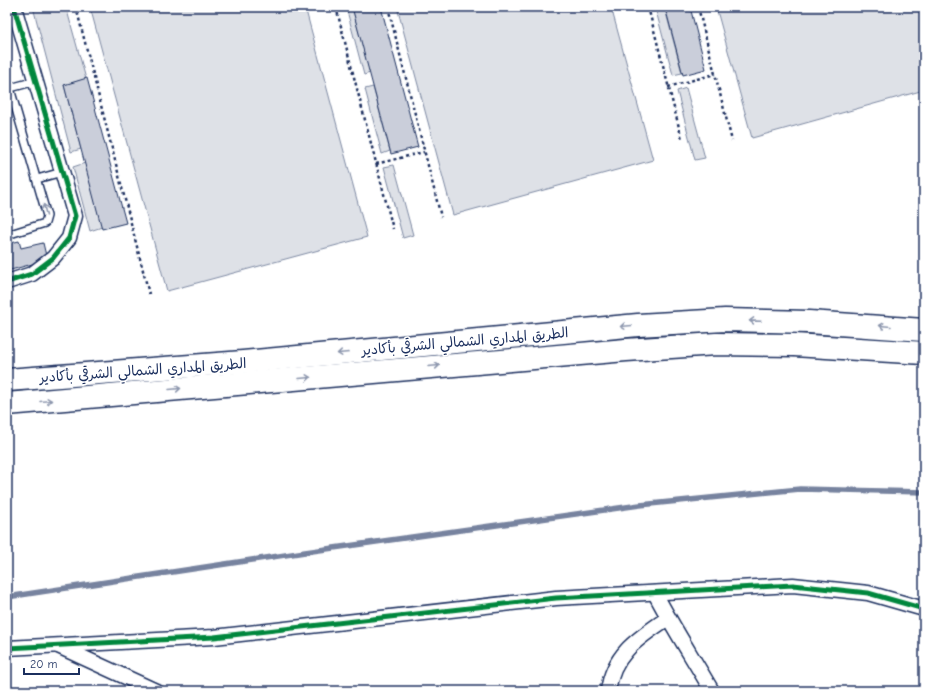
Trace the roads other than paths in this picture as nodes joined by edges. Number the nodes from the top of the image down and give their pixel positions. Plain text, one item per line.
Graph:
1 (14, 7) edge
2 (7, 78) edge
3 (36, 81) junction
4 (10, 88) junction
5 (62, 172) junction
6 (37, 179) junction
7 (7, 235) edge
8 (7, 282) edge
9 (924, 330) edge
10 (924, 353) edge
11 (7, 380) edge
12 (7, 404) edge
13 (655, 593) junction
14 (924, 609) edge
15 (668, 618) junction
16 (55, 645) junction
17 (7, 648) edge
18 (156, 691) edge
19 (608, 691) edge
20 (712, 691) edge

1 - 3 street
2 - 4 lane
3 - 4 lane
3 - 5 street
4 - 6 lane
5 - 6 lane
5 - 8 street
7 -> 6 lane
9 -> 11 highway, الطريق المداري الشمالي الشرقي بأكادير
12 -> 10 highway, الطريق المداري الشمالي الشرقي بأكادير
13 - 14 street
13 - 15 street
13 - 16 street
15 - 19 street
15 - 20 street
16 - 17 street
16 - 18 street

